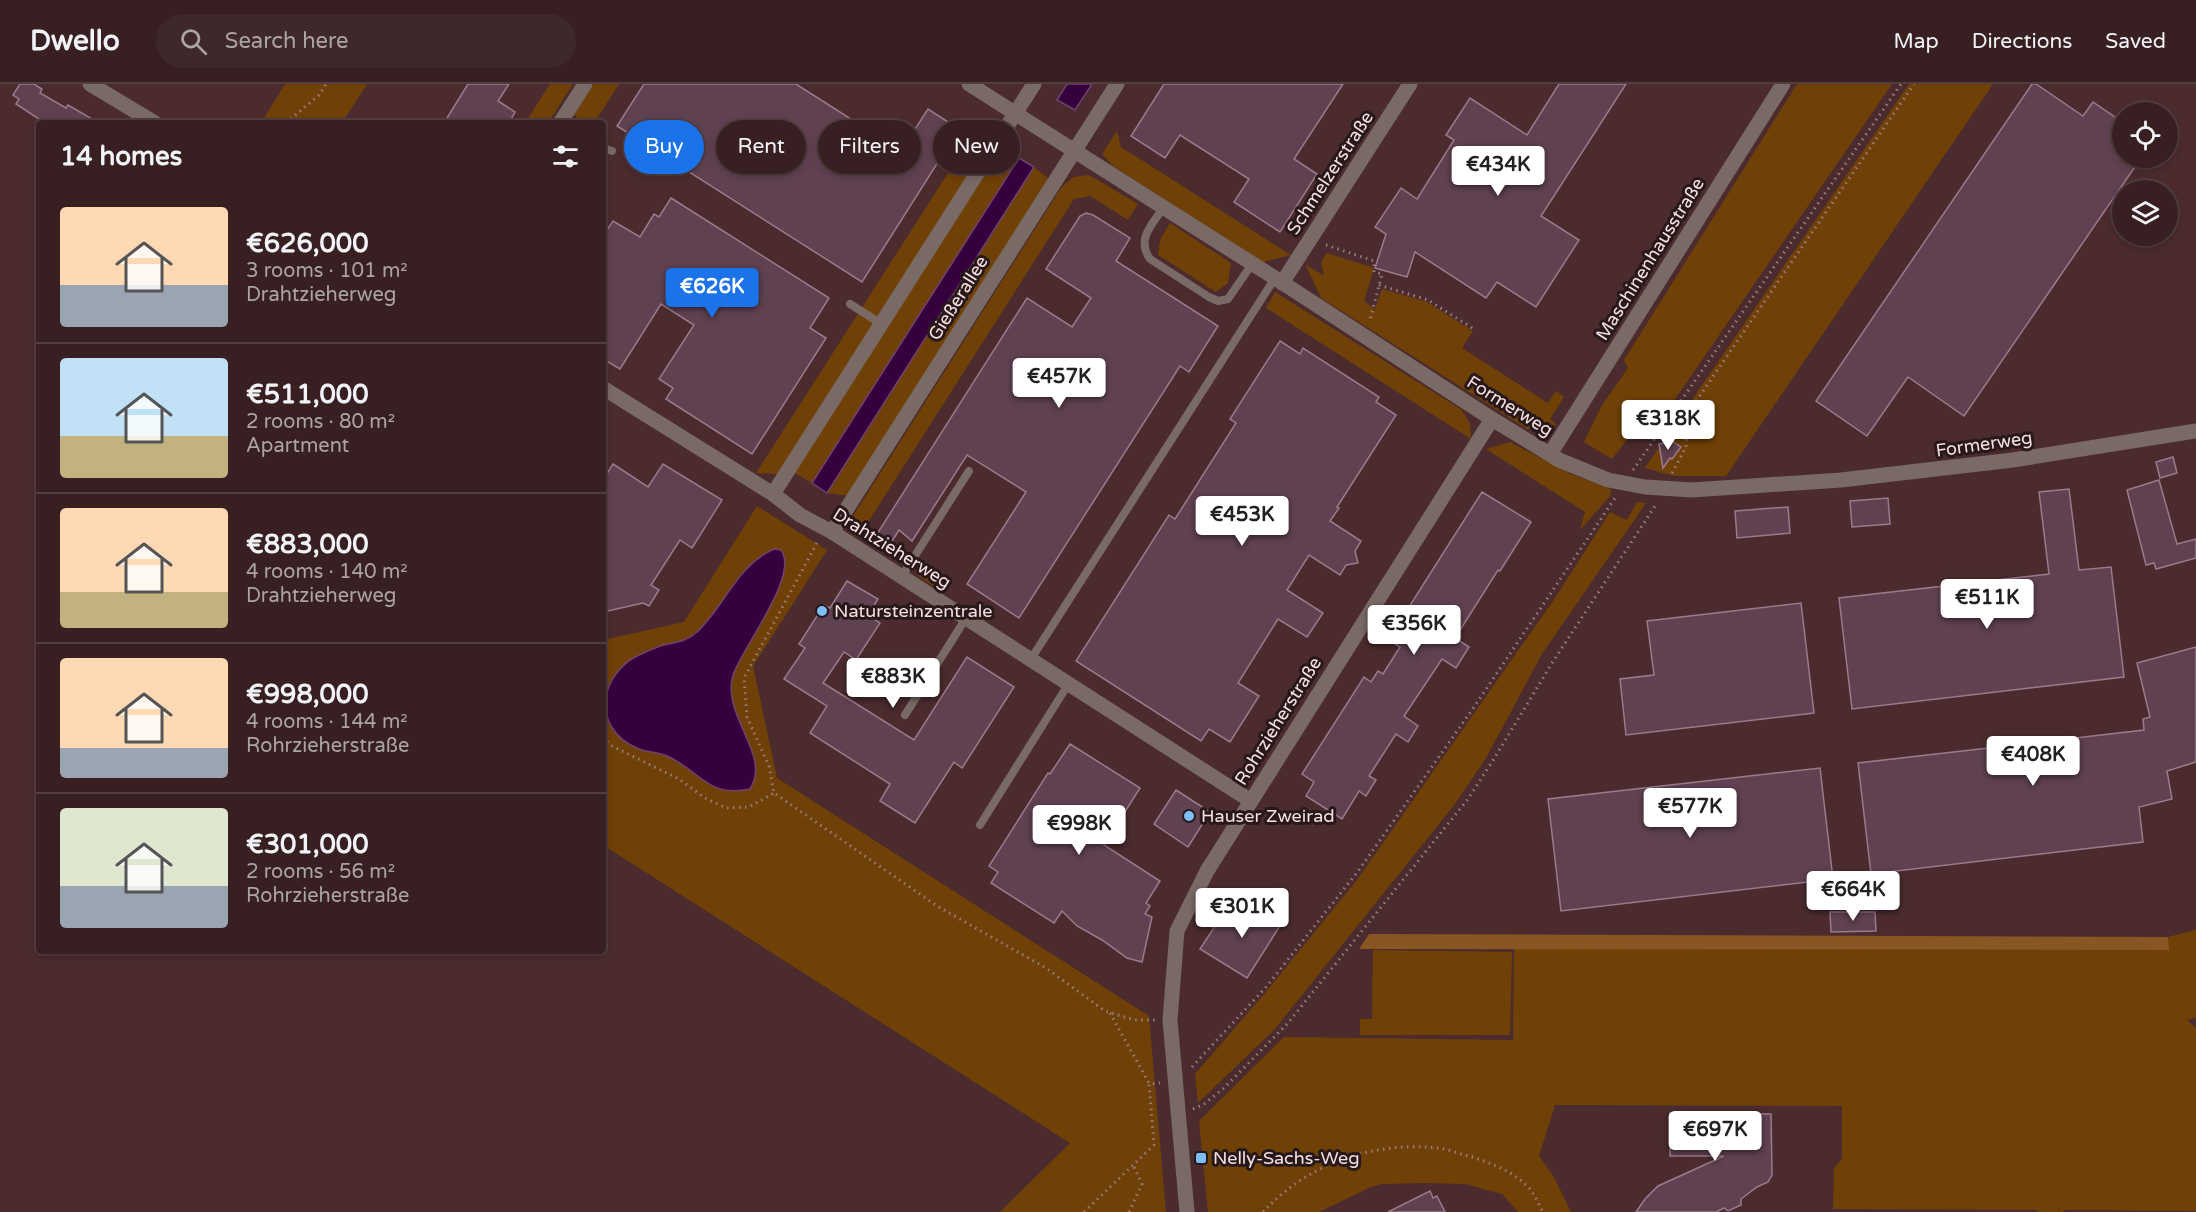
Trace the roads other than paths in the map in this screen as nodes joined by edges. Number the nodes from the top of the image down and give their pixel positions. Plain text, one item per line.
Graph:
1 (90, 84) edge
2 (585, 84) edge
3 (969, 84) edge
4 (1034, 84) edge
5 (1117, 84) edge
6 (1410, 84) edge
7 (1783, 84) edge
8 (1015, 114) junction
9 (150, 120) edge
10 (562, 120) edge
11 (606, 149) edge
12 (612, 151) dead end
13 (1074, 151) junction
14 (1163, 208) junction
15 (1252, 264) junction
16 (1278, 280) junction
17 (850, 304) dead end
18 (880, 323) junction
19 (606, 390) edge
20 (1492, 419) junction
21 (2196, 431) edge
22 (1550, 454) junction
23 (969, 471) dead end
24 (772, 494) junction
25 (832, 532) junction
26 (902, 576) junction
27 (966, 618) junction
28 (1031, 659) junction
29 (1069, 684) junction
30 (905, 715) dead end
31 (1251, 801) junction
32 (980, 825) dead end
33 (1187, 1212) edge

1 - 9 street
2 - 10 street
3 - 8 street, Formerweg
4 - 8 street
5 - 13 street, Gießerallee
6 - 16 street, Schmelzerstraße
7 - 22 street, Maschinenhausstraße
8 - 13 street, Formerweg
8 - 18 street
11 - 12 lane
13 - 14 street, Formerweg
13 - 25 street, Gießerallee
14 - 15 street, Formerweg
14 - 15 lane
15 - 16 street, Formerweg
16 - 20 street, Formerweg
16 - 28 lane
17 - 18 lane
18 - 24 street
19 - 24 street, Drahtzieherweg
20 - 22 street, Formerweg
20 - 31 street, Rohrzieherstraße
21 - 22 street, Formerweg
23 - 26 lane
24 - 25 street, Drahtzieherweg
25 - 26 street, Drahtzieherweg
26 - 27 street, Drahtzieherweg
27 - 28 street, Drahtzieherweg
27 - 30 lane
28 - 29 street, Drahtzieherweg
29 - 31 street, Drahtzieherweg
29 - 32 lane
31 - 33 street, Rohrzieherstraße

